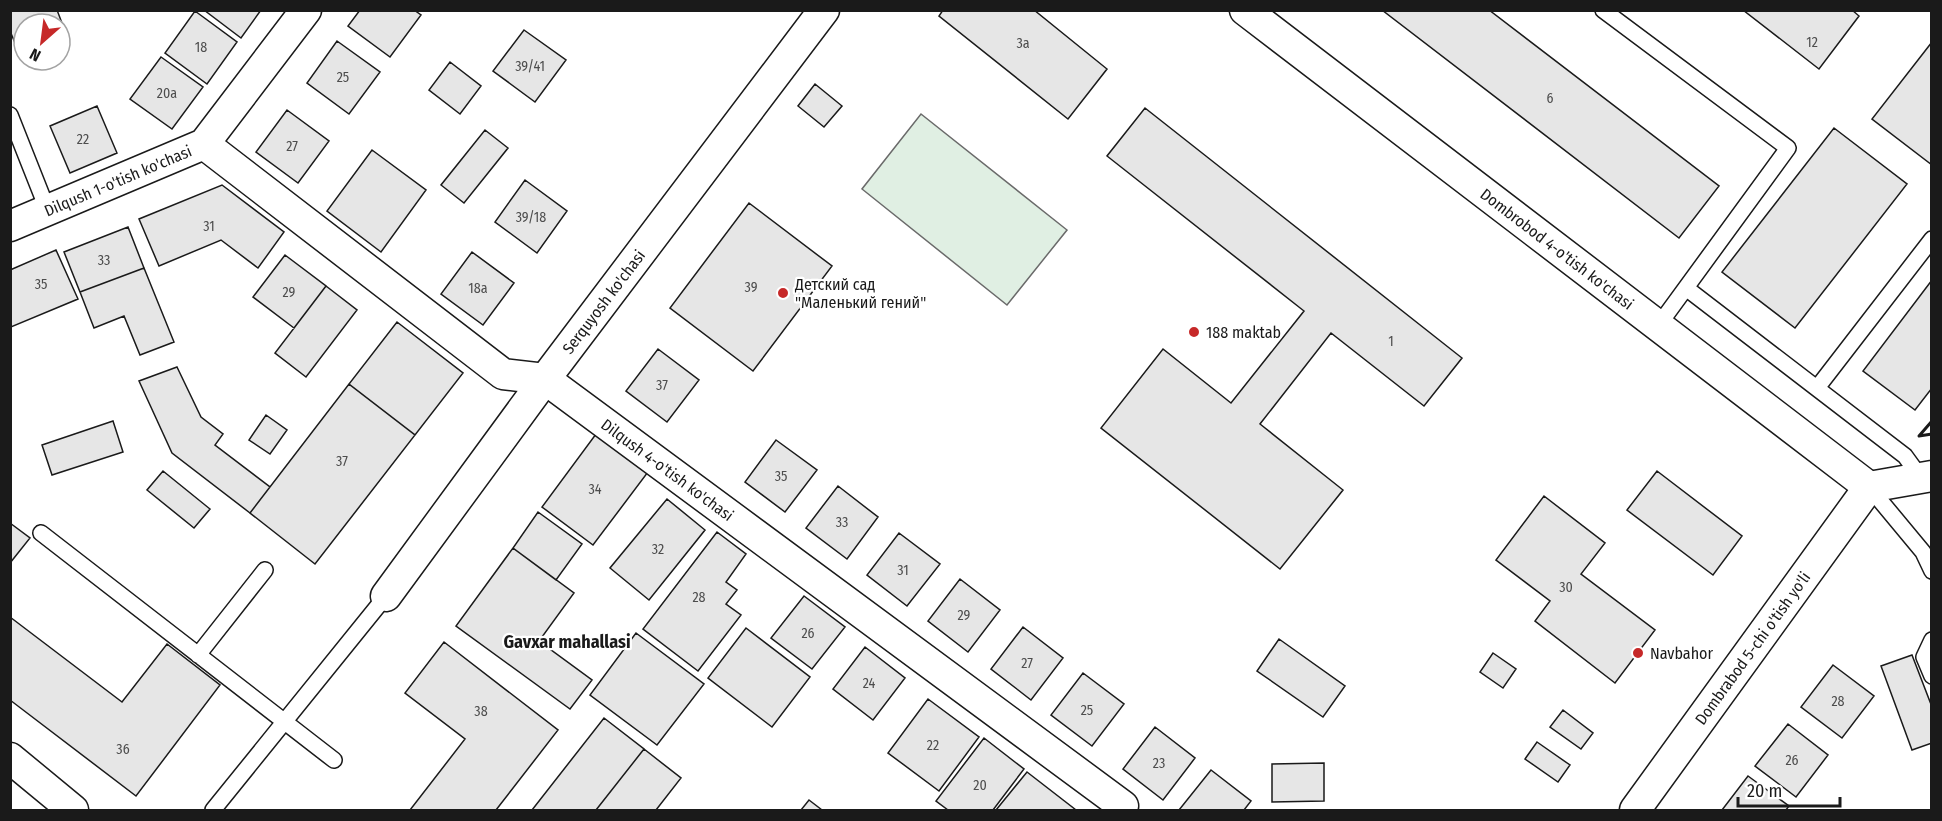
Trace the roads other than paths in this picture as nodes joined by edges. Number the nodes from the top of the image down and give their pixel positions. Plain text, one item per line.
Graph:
1 (306, 10) edge
2 (824, 10) edge
3 (1245, 10) edge
4 (1603, 10) edge
5 (10, 115) edge
6 (204, 144) junction
7 (48, 211) junction
8 (10, 226) edge
9 (1932, 239) edge
10 (1686, 288) junction
11 (1658, 326) junction
12 (545, 379) junction
13 (1817, 388) junction
14 (1926, 477) edge
15 (1869, 487) junction
16 (41, 533) dead end
17 (265, 570) dead end
18 (1932, 570) edge
19 (386, 596) joint
20 (1932, 640) edge
21 (198, 655) junction
22 (1932, 676) edge
23 (284, 721) junction
24 (10, 758) edge
25 (334, 760) dead end
26 (73, 810) edge
27 (213, 810) edge
28 (1119, 810) edge
29 (1635, 810) edge

1 - 6 street, Dilqush 1-o'tish ko'chasi
2 - 12 street, Serquyosh ko'chasi
3 - 11 street, Dombrobod 4-o'tish ko'chasi
4 - 10 lane
5 - 7 lane
6 - 7 street, Dilqush 1-o'tish ko'chasi
6 - 12 street, Dilqush 4-o'tish ko'chasi
7 - 8 street, Dilqush 1-o'tish ko'chasi
9 - 13 lane
10 - 11 lane
10 - 13 lane
11 - 15 street, Dombrobod 4-o'tish ko'chasi
12 - 19 street, Serquyosh ko'chasi
12 - 28 street, Dilqush 4-o'tish ko'chasi
13 - 14 lane
14 - 15 street
15 - 18 lane
15 - 29 street, Dombrabod 5-chi o'tish yo'li
16 - 21 lane
17 - 21 lane
19 - 23 lane
20 - 22 lane
21 - 23 lane
23 - 25 lane
23 - 27 lane
24 - 26 street

